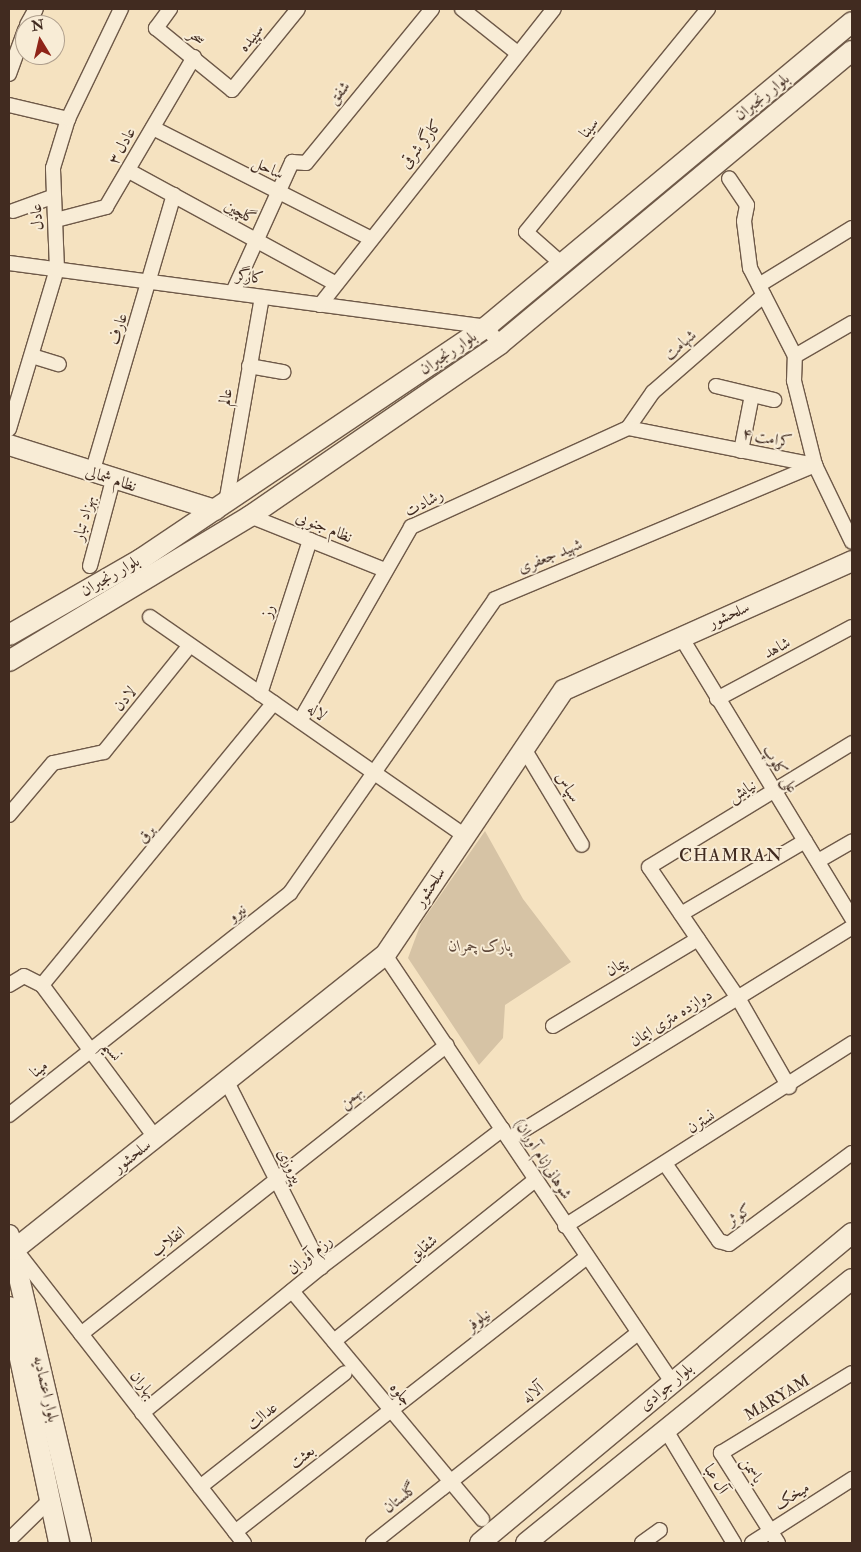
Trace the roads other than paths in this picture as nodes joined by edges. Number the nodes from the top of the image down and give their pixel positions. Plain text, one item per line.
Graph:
1 (121, 9) edge
2 (170, 9) edge
3 (298, 9) edge
4 (432, 9) edge
5 (462, 9) edge
6 (554, 9) edge
7 (708, 9) edge
8 (852, 22) edge
9 (852, 51) edge
10 (516, 52) junction
11 (194, 57) junction
12 (15, 58) edge
13 (9, 74) edge
14 (232, 90) joint
15 (9, 105) edge
16 (68, 119) junction
17 (153, 128) junction
18 (129, 171) junction
19 (729, 178) dead end
20 (279, 193) junction
21 (174, 195) junction
22 (52, 196) junction
23 (13, 211) dead end
24 (56, 220) junction
25 (852, 228) edge
26 (370, 238) junction
27 (256, 241) junction
28 (9, 263) edge
29 (562, 264) junction
30 (57, 269) junction
31 (151, 281) junction
32 (334, 283) junction
33 (762, 290) junction
34 (233, 292) junction
35 (262, 296) junction
36 (320, 305) junction
37 (852, 323) edge
38 (486, 327) junction
39 (500, 344) junction
40 (32, 356) junction
41 (795, 356) junction
42 (59, 364) dead end
43 (249, 366) junction
44 (283, 372) dead end
45 (716, 386) dead end
46 (752, 395) junction
47 (774, 400) dead end
48 (628, 428) junction
49 (9, 444) edge
50 (741, 451) junction
51 (815, 465) junction
52 (92, 473) junction
53 (113, 480) junction
54 (221, 506) junction
55 (250, 516) junction
56 (310, 540) junction
57 (852, 542) edge
58 (852, 561) edge
59 (90, 566) dead end
60 (385, 570) junction
61 (150, 617) dead end
62 (852, 627) edge
63 (9, 635) edge
64 (681, 637) junction
65 (190, 645) junction
66 (9, 661) edge
67 (260, 694) junction
68 (717, 699) junction
69 (274, 703) junction
70 (300, 721) junction
71 (852, 743) edge
72 (523, 747) junction
73 (373, 772) junction
74 (773, 793) junction
75 (9, 815) edge
76 (464, 835) junction
77 (805, 841) junction
78 (852, 841) edge
79 (582, 845) dead end
80 (818, 861) junction
81 (681, 914) junction
82 (852, 918) edge
83 (852, 928) edge
84 (698, 939) junction
85 (385, 955) junction
86 (9, 985) edge
87 (42, 986) junction
88 (738, 998) junction
89 (553, 1026) dead end
90 (852, 1042) edge
91 (446, 1045) junction
92 (90, 1051) junction
93 (227, 1082) junction
94 (789, 1087) junction
95 (9, 1115) edge
96 (506, 1134) junction
97 (155, 1137) junction
98 (852, 1153) edge
99 (666, 1165) junction
100 (277, 1178) junction
101 (534, 1181) junction
102 (566, 1226) junction
103 (852, 1233) edge
104 (12, 1242) edge
105 (586, 1257) junction
106 (321, 1267) junction
107 (852, 1278) edge
108 (292, 1291) junction
109 (9, 1307) edge
110 (638, 1333) junction
111 (81, 1334) junction
112 (334, 1341) junction
113 (345, 1373) dead end
114 (852, 1373) edge
115 (672, 1382) junction
116 (391, 1410) junction
117 (142, 1413) junction
118 (668, 1432) junction
119 (721, 1453) joint
120 (852, 1479) edge
121 (450, 1480) junction
122 (200, 1487) junction
123 (48, 1502) junction
124 (482, 1519) dead end
125 (509, 1519) junction
126 (660, 1530) dead end
127 (770, 1530) junction
128 (235, 1532) junction
129 (9, 1540) edge
130 (527, 1542) edge
131 (58, 1543) edge
132 (81, 1543) edge
133 (244, 1543) edge
134 (373, 1543) edge
135 (480, 1543) edge
136 (642, 1543) edge
137 (734, 1543) edge
138 (752, 1543) edge
139 (778, 1543) edge

1 - 16 street, عادل
2 - 11 street, سحر
3 - 14 street, سپیده
4 - 20 street, شفق
5 - 10 street
6 - 10 street, کارگر شرقی
7 - 29 street, سینا
8 - 29 street, بلوار رنجبران
9 - 39 street, بلوار رنجبران
10 - 26 street, کارگر شرقی
11 - 14 street, سحر
11 - 17 street, عادل ۳
12 - 13 street
15 - 16 street
16 - 22 street, عادل
17 - 18 street, عادل ۳
17 - 20 street, ساحل
18 - 21 street, گلچین
18 - 24 street, عادل ۳
19 - 33 street
20 - 26 street, ساحل
20 - 27 street
21 - 27 street, گلچین
21 - 31 street, عارف
22 - 23 street
22 - 24 street, عادل
24 - 30 street, عادل
25 - 33 street, شهامت
26 - 32 street, کارگر شرقی
27 - 32 street, گلچین
27 - 34 street
28 - 30 street, کارگر
29 - 38 street, بلوار رنجبران
30 - 31 street, کارگر
30 - 40 street, عادل
31 - 34 street, کارگر
31 - 52 street, عارف
32 - 36 street, کارگر شرقی
33 - 41 street
33 - 48 street, شهامت
34 - 35 street, کارگر
35 - 36 street, کارگر
35 - 43 street, عالم
36 - 38 street, کارگر
37 - 41 street
38 - 39 street
38 - 54 street, بلوار رنجبران
39 - 55 street, بلوار رنجبران
40 - 42 street
40 - 49 street, عادل
41 - 51 street
43 - 44 street
43 - 54 street, عالم
45 - 46 street
46 - 47 street
46 - 50 street
48 - 50 street, کرامت ۴
48 - 60 street, رشادت
49 - 52 street, نظام شمالی
50 - 51 street, کرامت ۴
51 - 57 street
51 - 73 street, شهید جعفری
52 - 53 street, نظام شمالی
53 - 54 street, نظام شمالی
53 - 59 street, بهزاد تبار
54 - 63 street, بلوار رنجبران
55 - 56 street, نظام جنوبی
55 - 66 street, بلوار رنجبران
56 - 60 street, نظام جنوبی
56 - 67 street, رز
58 - 64 street, سلحشور
60 - 70 street, رشادت
61 - 65 street, لاله
62 - 68 street, شاهد
64 - 68 street, علی کلوپ
64 - 72 street, سلحشور
65 - 67 street, لاله
65 - 75 street, لادن
67 - 69 street, لاله
68 - 74 street, علی کلوپ
69 - 70 street, لاله
69 - 87 street, برق
70 - 73 street, لاله
71 - 74 street, نیایش
72 - 76 street, سلحشور
72 - 79 street, سپاس
73 - 76 street, لاله
73 - 92 street, نیرو
74 - 77 street, علی کلوپ
74 - 81 street, نیایش
76 - 85 street, سلحشور
77 - 80 street, علی کلوپ
77 - 81 street
78 - 80 street
80 - 82 street, علی کلوپ
81 - 84 street
83 - 88 street, دوازده متری ایمان
84 - 88 street
84 - 89 street, پیمان
85 - 91 street, شوهانی(نام آوران)
85 - 93 street, سلحشور
86 - 87 street
87 - 92 street, نسیم
88 - 94 street
88 - 96 street, دوازده متری ایمان
90 - 94 street, نسترن
91 - 96 street, شوهانی(نام آوران)
91 - 100 street, بهمن
92 - 95 street, مینا
92 - 97 street, نسیم
93 - 97 street, سلحشور
93 - 100 street, پیروزی
94 - 99 street, نسترن
96 - 101 street, شوهانی(نام آوران)
96 - 106 street, رزم آوران
97 - 104 street, سلحشور
98 - 99 street, کوثر
99 - 102 street, نسترن
100 - 106 street, پیروزی
100 - 111 street, انقلاب
101 - 102 street, شوهانی(نام آوران)
101 - 112 street, شقایق
102 - 105 street, شوهانی(نام آوران)
103 - 115 street, بلوار جوادی
104 - 111 street, بهاران
104 - 132 street, بلوار اعتمادیه
105 - 110 street, شوهانی(نام آوران)
105 - 116 street, نیلوفر
106 - 108 street, رزم آوران
107 - 118 street
108 - 112 street, جلوه
108 - 117 street, رزم آوران
109 - 123 street, بلوار اعتمادیه
110 - 115 street, شوهانی(نام آوران)
110 - 121 street, آلاله
111 - 117 street, بهاران
112 - 116 street, جلوه
113 - 122 street, عدالت
114 - 119 street, MARYAM
115 - 125 street, بلوار جوادی
116 - 121 street, جلوه
116 - 128 street, بعثت
117 - 122 street, بهاران
118 - 130 street
118 - 137 street, آل عبا
119 - 127 street, یاسمن
120 - 127 street, میخک
121 - 124 street, جلوه
121 - 134 street, گلستان
122 - 128 street, بهاران
123 - 129 street
123 - 131 street, بلوار اعتمادیه
125 - 130 street
125 - 135 street, بلوار جوادی
126 - 136 street
127 - 138 street, میخک
127 - 139 street, یاسمن
128 - 133 street, بهاران

